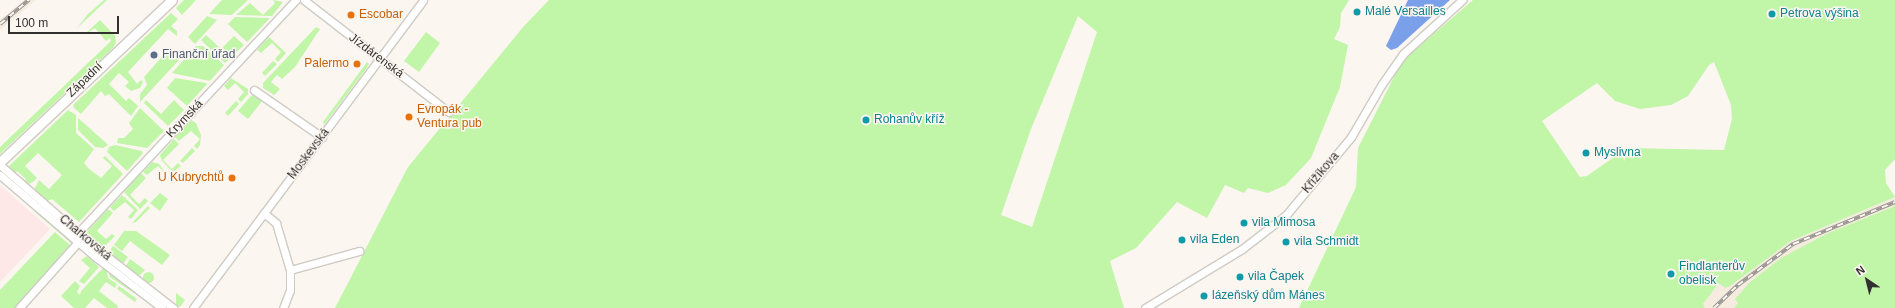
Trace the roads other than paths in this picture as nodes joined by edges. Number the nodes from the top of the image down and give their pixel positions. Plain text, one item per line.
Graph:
1 (172, 0) edge
2 (304, 0) edge
3 (423, 0) edge
4 (1462, 0) edge
5 (293, 1) edge
6 (380, 60) junction
7 (254, 90) dead end
8 (449, 112) dead end
9 (322, 137) junction
10 (0, 162) edge
11 (0, 165) edge
12 (0, 175) edge
13 (264, 213) junction
14 (76, 238) junction
15 (359, 250) dead end
16 (290, 270) junction
17 (19, 308) edge
18 (162, 308) edge
19 (173, 308) edge
20 (193, 308) edge
21 (283, 308) edge
22 (1145, 308) edge

1 - 10 street, Západní
2 - 6 street, Jízdárenská
3 - 6 street, Moskevská
4 - 22 street, Křižíkova
5 - 14 street, Krymská
6 - 8 street, Jízdárenská
6 - 9 street, Moskevská
7 - 9 street
9 - 13 street, Moskevská
11 - 14 street, Charkovská
12 - 14 street, Charkovská
13 - 16 street
13 - 20 street, Moskevská
14 - 17 street, Krymská
14 - 18 street, Charkovská
14 - 19 street, Charkovská
15 - 16 street
16 - 21 street

